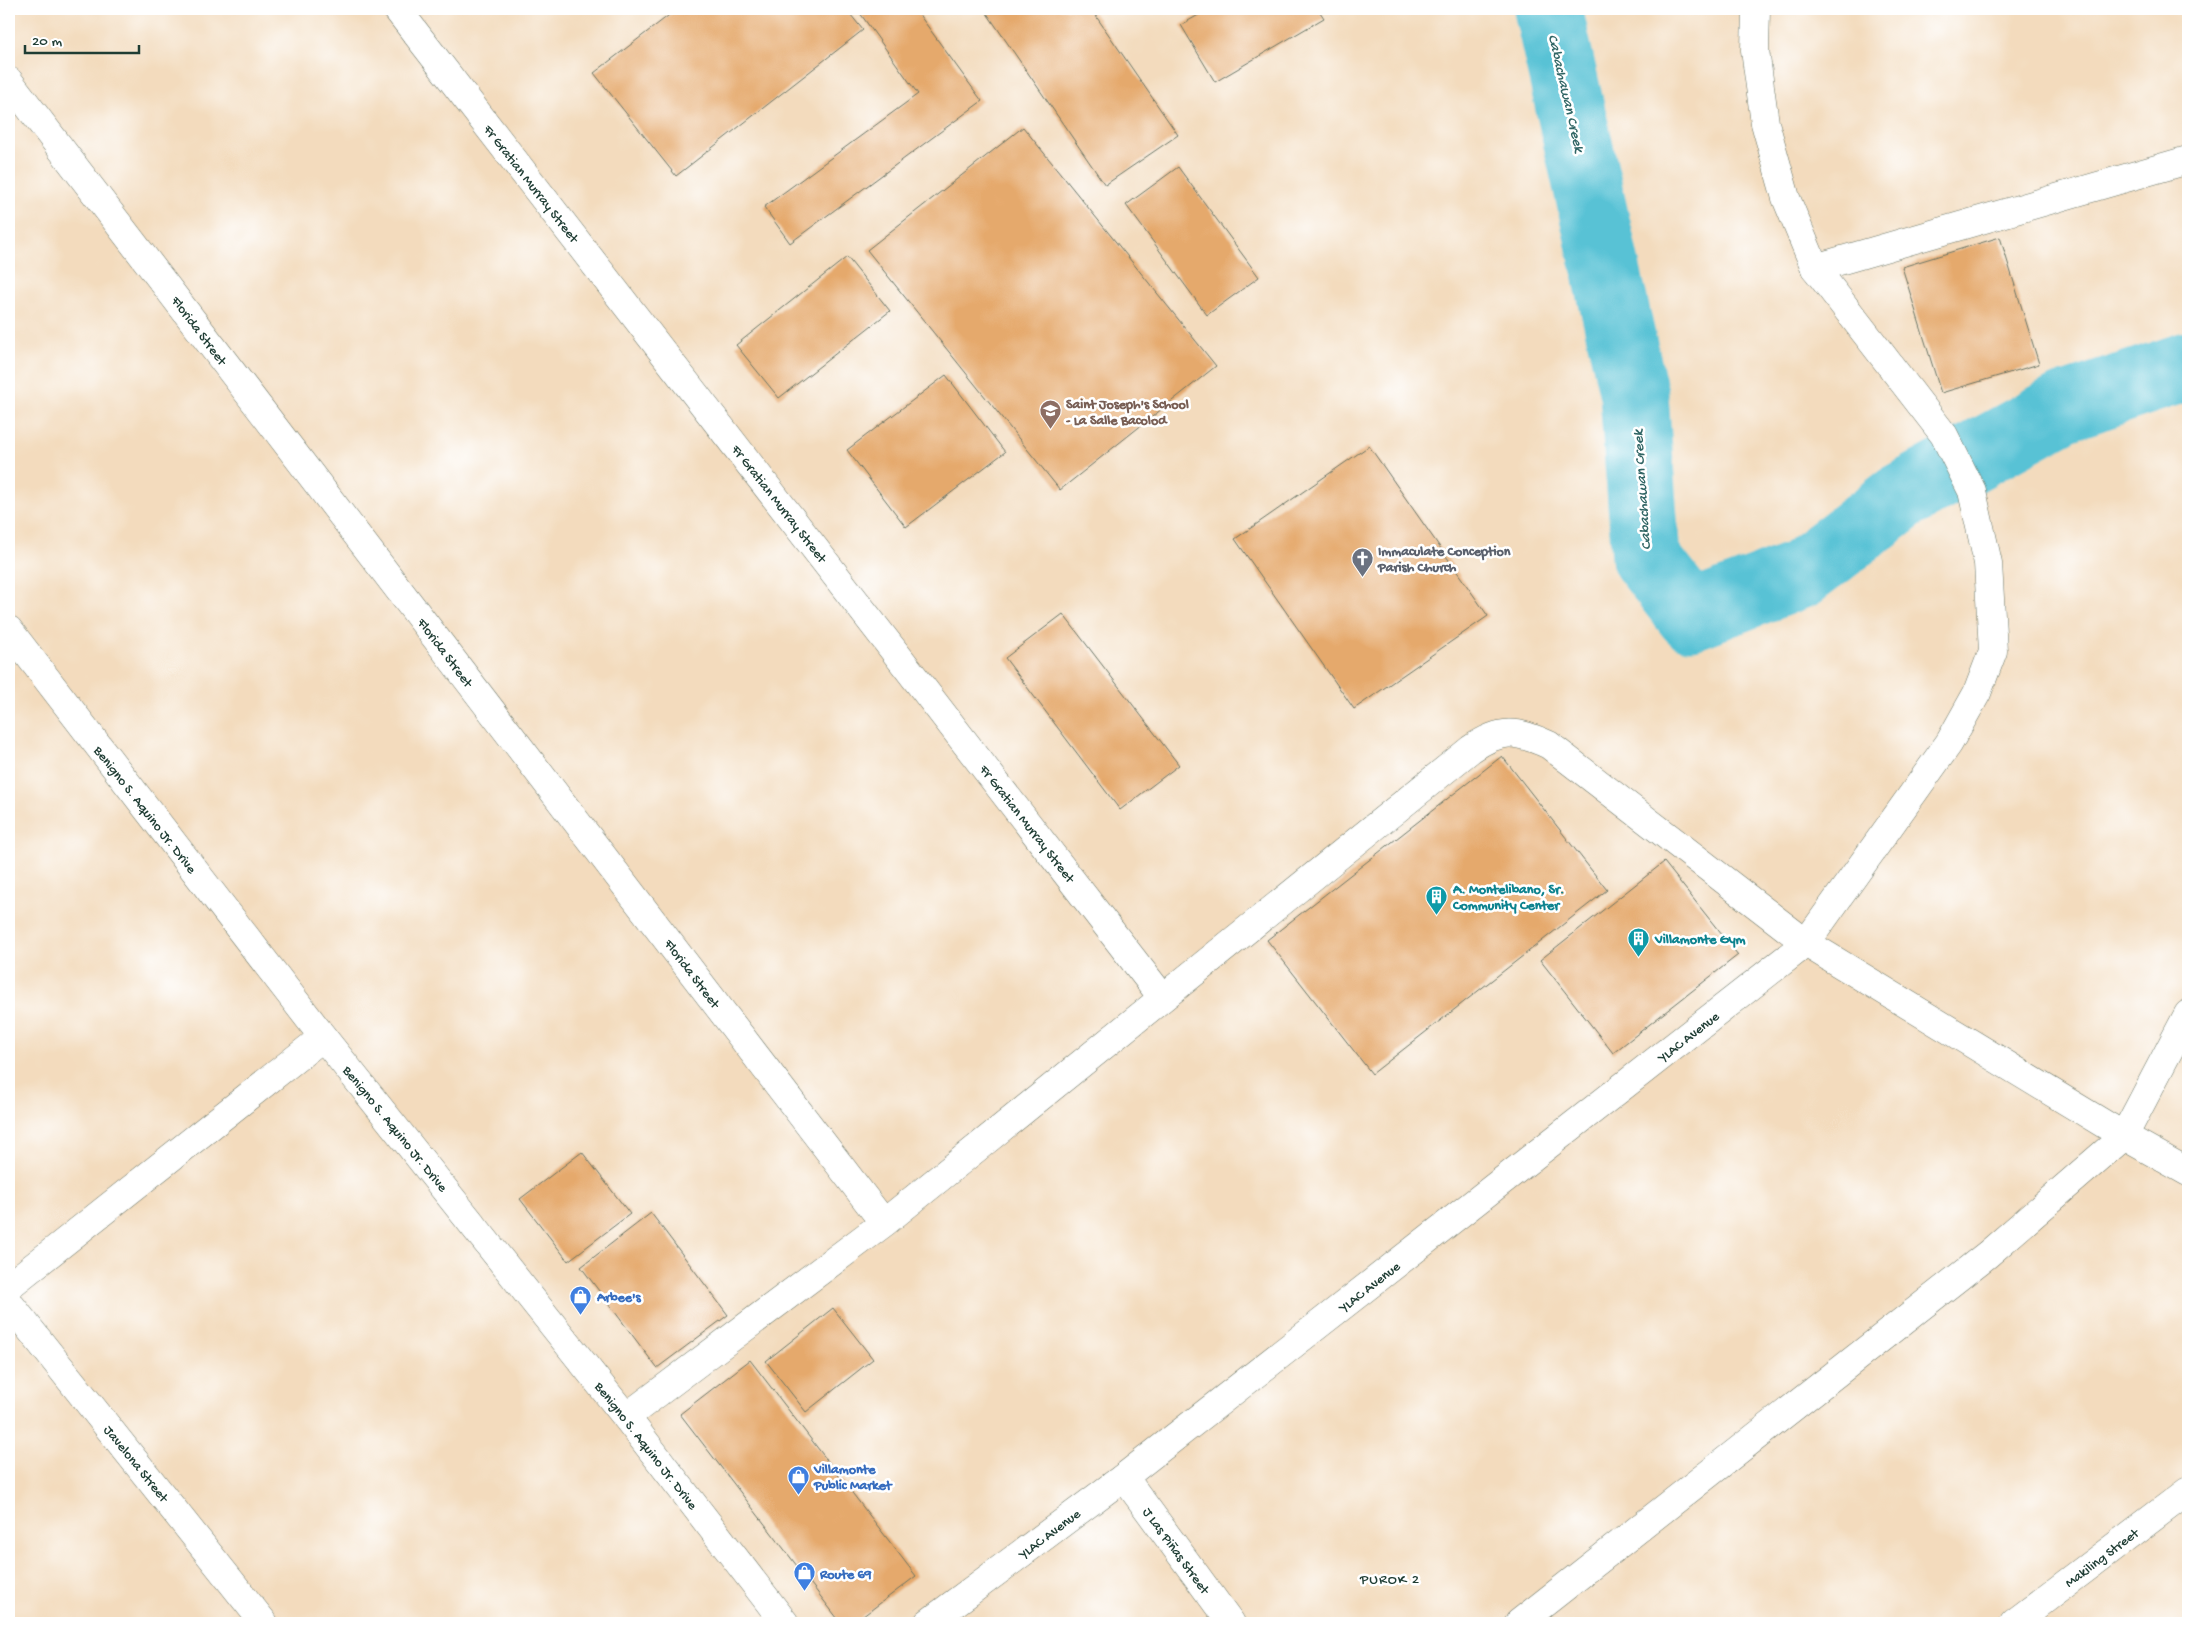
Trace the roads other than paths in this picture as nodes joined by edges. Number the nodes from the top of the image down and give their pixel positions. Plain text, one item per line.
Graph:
1 (397, 9) edge
2 (1756, 9) edge
3 (9, 81) edge
4 (2188, 160) edge
5 (1815, 268) junction
6 (9, 630) edge
7 (1806, 944) junction
8 (1162, 997) junction
9 (2188, 1014) edge
10 (323, 1037) junction
11 (2124, 1136) junction
12 (2188, 1172) edge
13 (884, 1222) junction
14 (9, 1286) edge
15 (9, 1304) edge
16 (626, 1416) junction
17 (1124, 1477) junction
18 (2188, 1491) edge
19 (264, 1623) edge
20 (786, 1623) edge
21 (928, 1623) edge
22 (1231, 1623) edge
23 (1520, 1623) edge
24 (2014, 1623) edge

1 - 8 street, Fr Gratian Murray Street
2 - 5 street, YLAC Avenue
3 - 13 street, Florida Street
4 - 5 street
5 - 7 street, YLAC Avenue
6 - 10 street, Benigno S. Aquino Jr. Drive
7 - 8 street
7 - 11 street
7 - 17 street, YLAC Avenue
8 - 13 street
9 - 11 street
10 - 14 street
10 - 16 street, Benigno S. Aquino Jr. Drive
11 - 12 street
11 - 23 street
13 - 16 street
15 - 19 street, Javelona Street
16 - 20 street, Benigno S. Aquino Jr. Drive
17 - 21 street, YLAC Avenue
17 - 22 street, J Las Piñas Street
18 - 24 street, Makiling Street

